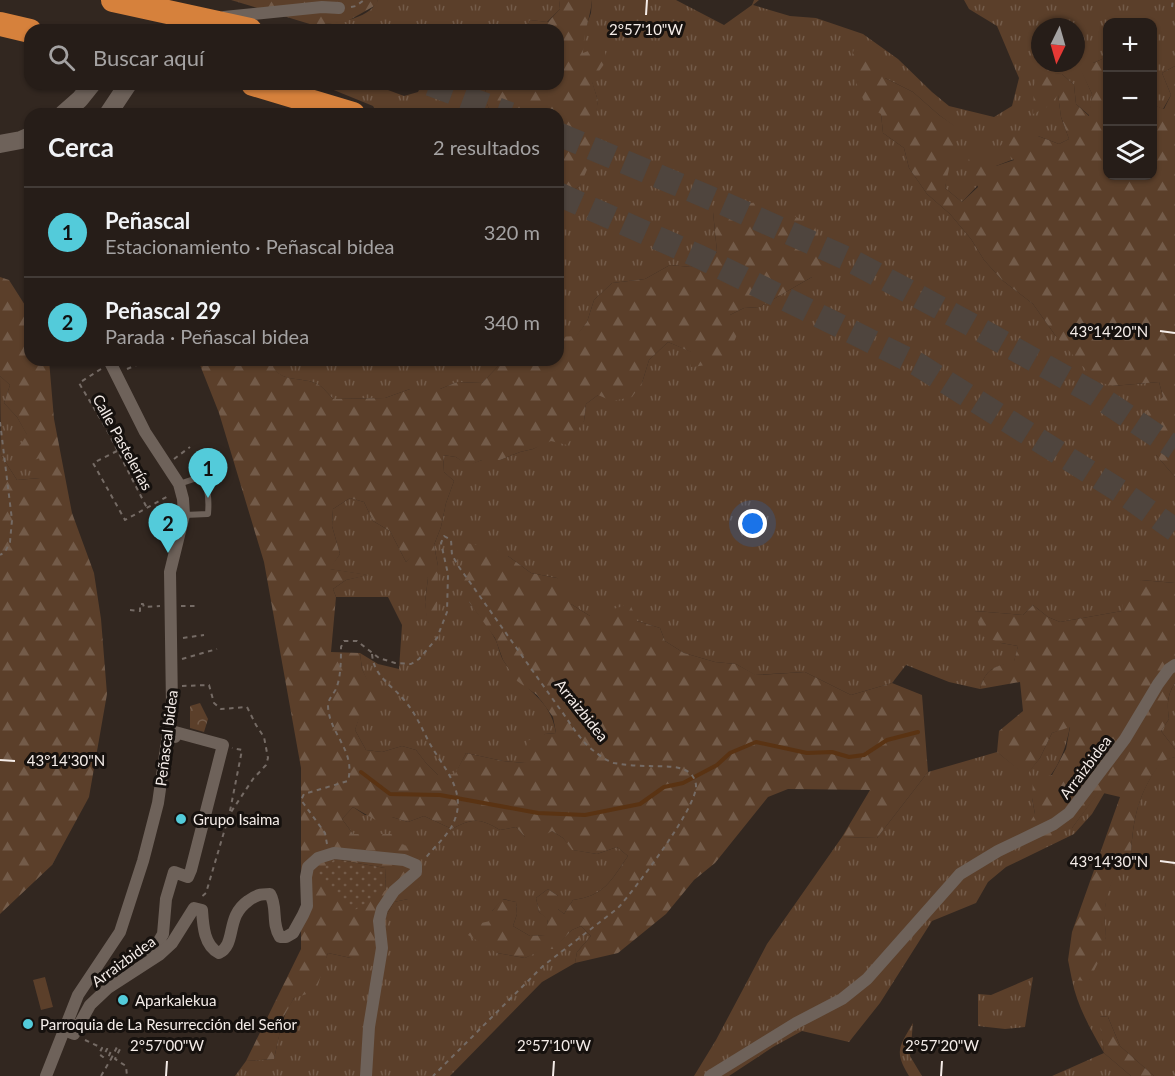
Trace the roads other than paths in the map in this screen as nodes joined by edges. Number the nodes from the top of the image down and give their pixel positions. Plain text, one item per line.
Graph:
1 (113, 0) edge
2 (339, 8) road end
3 (0, 24) edge
4 (194, 24) edge
5 (222, 24) edge
6 (24, 30) edge
7 (87, 90) edge
8 (124, 90) edge
9 (273, 90) edge
10 (70, 108) edge
11 (112, 108) edge
12 (333, 108) edge
13 (24, 139) edge
14 (0, 144) edge
15 (109, 366) edge
16 (179, 484) junction
17 (184, 516) junction
18 (1175, 665) edge
19 (169, 736) junction
20 (152, 953) dead end
21 (69, 1032) junction
22 (46, 1076) edge
23 (366, 1076) edge
24 (710, 1076) edge

1 - 5 highway
2 - 4 street
3 - 6 highway
7 - 10 street
8 - 11 street
9 - 12 highway
13 - 14 street
15 - 16 street, Peñascal bidea
16 - 17 street, Peñascal bidea
16 - 17 lane
17 - 19 street, Peñascal bidea
18 - 24 street, Arraizbidea
19 - 20 street
19 - 21 street, Peñascal bidea
21 - 22 street, Peñascal bidea
21 - 23 street, Arraizbidea

